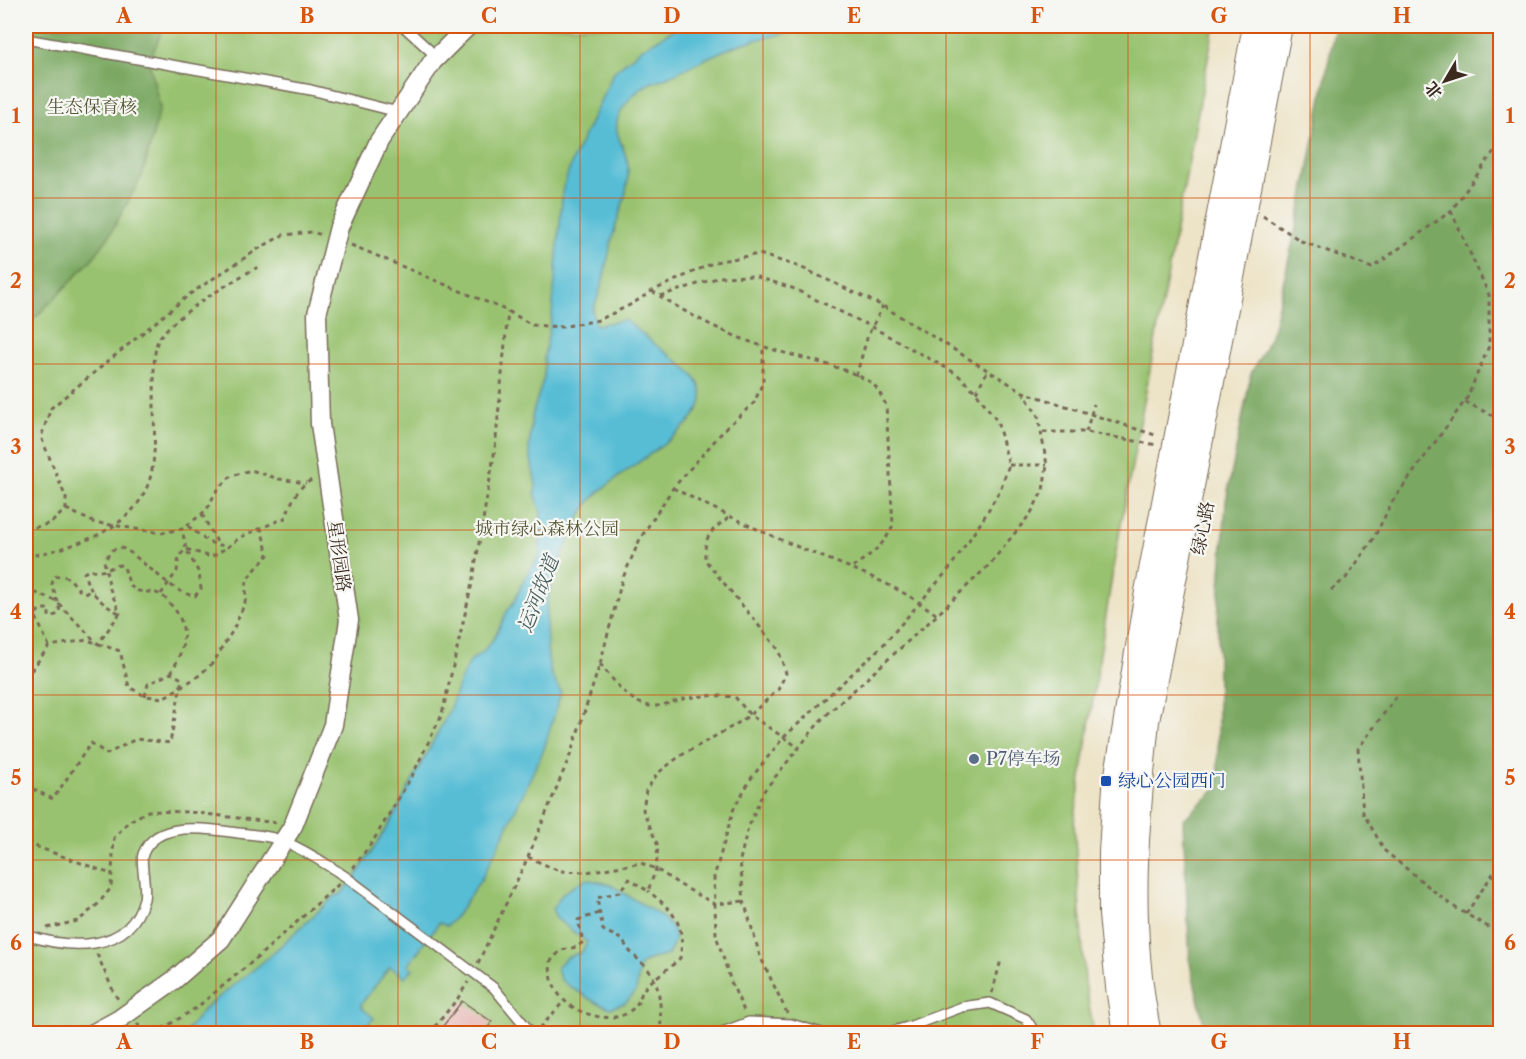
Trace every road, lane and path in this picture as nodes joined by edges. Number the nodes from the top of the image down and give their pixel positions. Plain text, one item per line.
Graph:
1 (403, 26) edge
2 (468, 26) edge
3 (1256, 26) edge
4 (1279, 26) edge
5 (26, 39) edge
6 (437, 57) junction
7 (398, 112) junction
8 (1500, 143) edge
9 (1452, 211) junction
10 (1261, 227) dead end
11 (336, 239) junction
12 (258, 267) dead end
13 (652, 291) junction
14 (660, 296) junction
15 (883, 306) junction
16 (508, 311) junction
17 (872, 327) junction
18 (763, 346) junction
19 (988, 370) junction
20 (856, 376) junction
21 (976, 392) junction
22 (1023, 392) junction
23 (1465, 402) junction
24 (1094, 404) dead end
25 (1090, 416) junction
26 (1500, 419) edge
27 (1043, 432) junction
28 (1086, 432) junction
29 (1176, 446) junction
30 (1009, 465) junction
31 (1047, 465) junction
32 (327, 474) junction
33 (306, 483) junction
34 (673, 488) junction
35 (66, 509) junction
36 (202, 514) junction
37 (730, 517) junction
38 (116, 524) junction
39 (187, 525) junction
40 (261, 528) junction
41 (182, 529) junction
42 (26, 530) edge
43 (218, 544) junction
44 (228, 547) junction
45 (186, 549) junction
46 (26, 557) edge
47 (853, 567) junction
48 (105, 572) junction
49 (169, 584) junction
50 (26, 589) edge
51 (1331, 590) dead end
52 (94, 593) junction
53 (161, 594) junction
54 (56, 601) junction
55 (920, 602) junction
56 (120, 614) junction
57 (938, 615) junction
58 (98, 644) junction
59 (49, 646) junction
60 (600, 664) junction
61 (171, 673) junction
62 (26, 678) edge
63 (182, 686) junction
64 (145, 696) junction
65 (1396, 698) dead end
66 (750, 715) junction
67 (783, 738) junction
68 (798, 747) junction
69 (26, 806) edge
70 (26, 832) edge
71 (284, 841) junction
72 (528, 857) junction
73 (1500, 863) edge
74 (656, 869) junction
75 (111, 874) dead end
76 (347, 878) junction
77 (648, 891) junction
78 (744, 901) junction
79 (715, 904) junction
80 (600, 913) junction
81 (1466, 914) junction
82 (1500, 934) edge
83 (26, 935) edge
84 (93, 944) junction
85 (1001, 960) dead end
86 (473, 974) junction
87 (655, 980) junction
88 (564, 1001) junction
89 (990, 1003) junction
90 (129, 1013) junction
91 (748, 1022) junction
92 (791, 1024) junction
93 (92, 1034) edge
94 (145, 1034) edge
95 (154, 1034) edge
96 (429, 1034) edge
97 (533, 1034) edge
98 (661, 1034) edge
99 (717, 1034) edge
100 (825, 1034) edge
101 (884, 1034) edge
102 (1036, 1034) edge
103 (1126, 1034) edge
104 (1149, 1034) edge

1 - 6 lane
2 - 6 street, 星形园路
3 - 29 main road
4 - 104 main road, 绿心路
5 - 7 lane
6 - 7 street, 星形园路
7 - 11 street, 星形园路
8 - 9 path
9 - 10 path
9 - 23 path
11 - 16 path
11 - 32 street, 星形园路
11 - 35 path
12 - 38 path
13 - 14 path
13 - 15 path
13 - 16 path
14 - 17 path
14 - 18 path
15 - 17 path
15 - 19 path
16 - 76 path
17 - 20 path
17 - 21 path
18 - 20 path
18 - 34 path
19 - 21 path
19 - 22 path
20 - 47 path
21 - 30 path
22 - 25 path
22 - 27 path
23 - 26 path
23 - 51 path
24 - 25 path
25 - 28 path
25 - 29 path
27 - 28 path
27 - 31 path
28 - 29 path
29 - 103 main road
30 - 31 path
30 - 55 path
31 - 57 path
32 - 33 path
32 - 71 street, 星形园路
33 - 36 path
33 - 40 path
34 - 37 path
34 - 60 path
35 - 38 path
35 - 42 path
36 - 39 path
36 - 43 path
37 - 47 path
37 - 66 path
38 - 41 path
38 - 46 path
39 - 41 path
39 - 43 path
40 - 44 path
40 - 63 path
41 - 45 path
43 - 44 path
44 - 45 path
45 - 49 path
45 - 49 path
47 - 55 path
48 - 49 path
48 - 52 path
48 - 53 path
48 - 56 path
49 - 53 path
50 - 54 path
52 - 54 path
52 - 56 path
53 - 61 path
54 - 58 path
54 - 59 path
55 - 57 path
55 - 67 path
56 - 58 path
57 - 68 path
58 - 59 path
58 - 64 path
59 - 62 path
60 - 66 path
60 - 72 path
61 - 63 path
61 - 64 path
63 - 64 path
63 - 69 path
65 - 81 path
66 - 67 path
66 - 74 path
67 - 68 path
67 - 79 path
68 - 78 path
70 - 75 path
71 - 76 lane
71 - 84 lane
71 - 90 street, 星形园路
72 - 74 path
72 - 86 path
73 - 81 path
74 - 77 path
74 - 79 path
76 - 86 lane
76 - 95 path
77 - 80 path
77 - 87 path
78 - 79 path
78 - 92 path
79 - 91 path
80 - 87 path
80 - 88 path
81 - 82 path
83 - 84 lane
84 - 90 path
85 - 89 path
86 - 96 path
86 - 97 lane
87 - 88 path
87 - 98 path
88 - 97 path
89 - 101 lane
89 - 102 lane
90 - 93 street, 星形园路
90 - 94 path
91 - 92 lane
91 - 99 lane
92 - 100 lane

